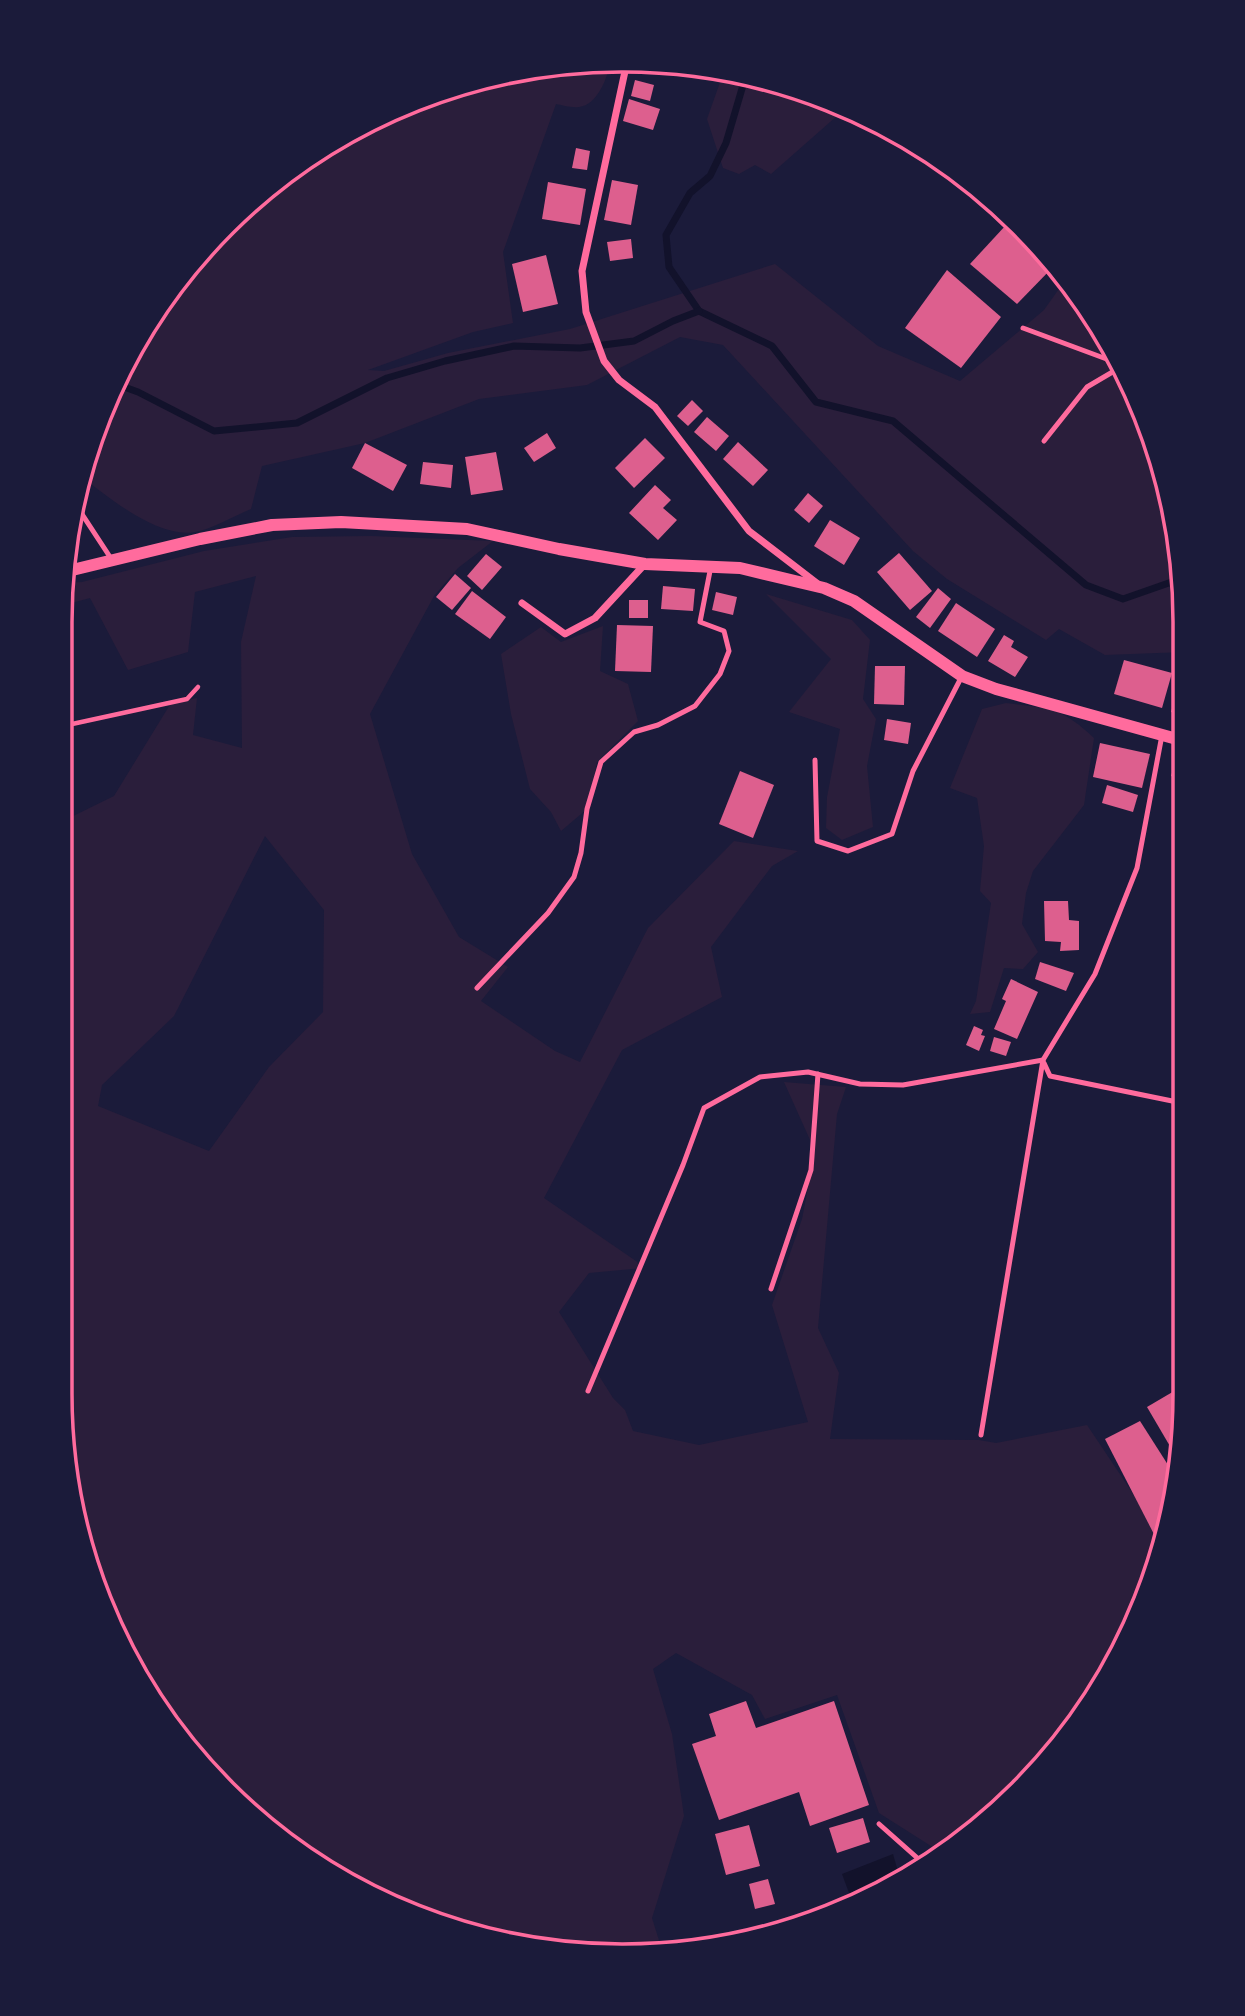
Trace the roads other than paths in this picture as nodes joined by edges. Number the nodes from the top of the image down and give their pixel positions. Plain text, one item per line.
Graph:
1 (624, 72) edge
2 (1023, 328) dead end
3 (1106, 360) edge
4 (1112, 371) edge
5 (1044, 441) dead end
6 (82, 514) edge
7 (112, 560) junction
8 (645, 564) junction
9 (710, 566) junction
10 (74, 569) edge
11 (824, 589) junction
12 (523, 603) dead end
13 (962, 676) junction
14 (1162, 735) junction
15 (1173, 738) edge
16 (815, 760) dead end
17 (477, 988) dead end
18 (1043, 1060) junction
19 (818, 1074) junction
20 (1173, 1101) edge
21 (771, 1289) dead end
22 (588, 1391) dead end
23 (981, 1435) dead end
24 (879, 1824) dead end
25 (917, 1858) edge

1 - 11 street
2 - 3 lane
4 - 5 lane
6 - 7 lane
7 - 8 street
7 - 10 street
8 - 9 street
8 - 12 street
9 - 11 street
9 - 17 lane
11 - 13 street
13 - 14 street
13 - 16 lane
14 - 15 street
14 - 18 lane
18 - 19 lane
18 - 20 lane
18 - 23 lane
19 - 21 lane
19 - 22 lane
24 - 25 lane

